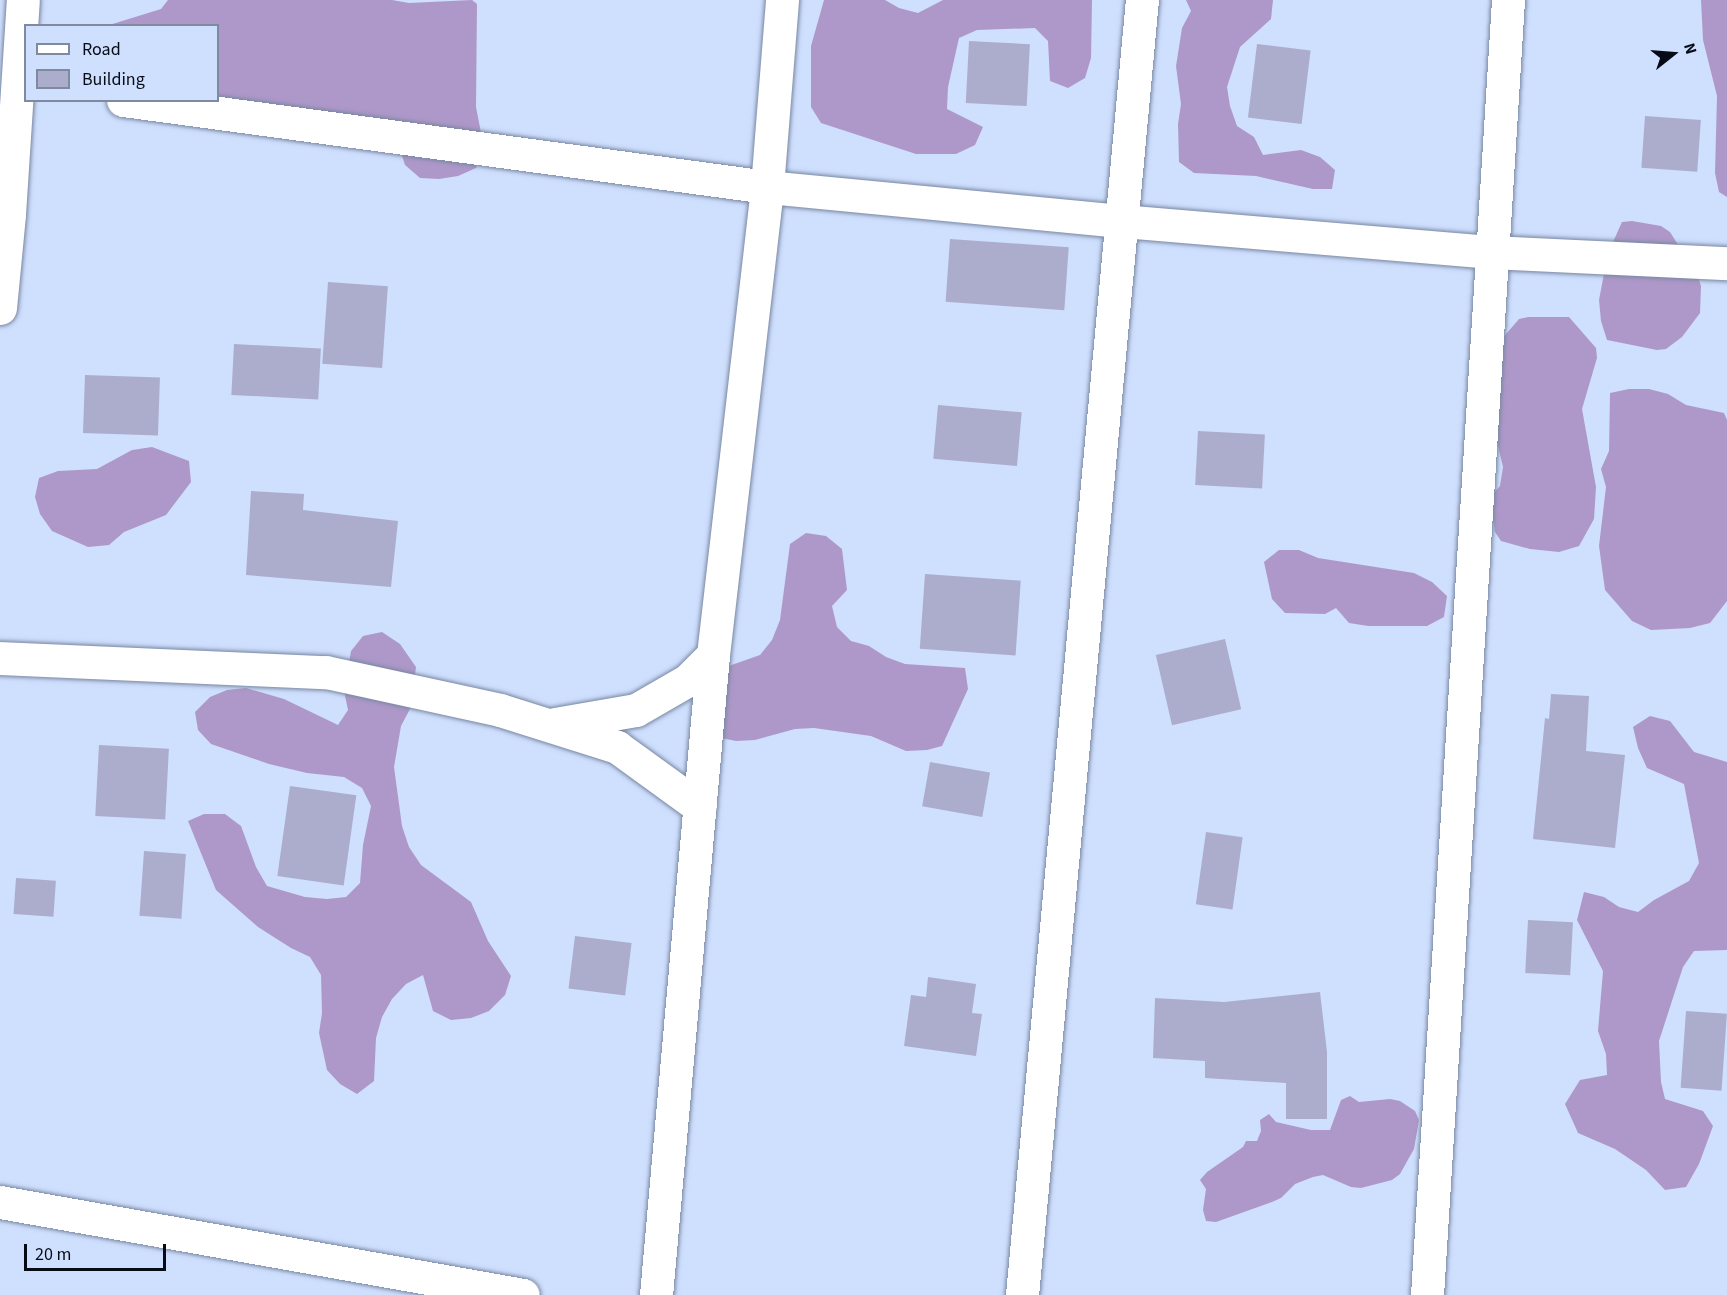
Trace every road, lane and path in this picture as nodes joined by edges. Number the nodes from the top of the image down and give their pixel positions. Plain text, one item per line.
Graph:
1 (22, 0) edge
2 (782, 0) edge
3 (1142, 0) edge
4 (1508, 0) edge
5 (22, 86) edge
6 (138, 102) edge
7 (767, 187) junction
8 (4, 214) edge
9 (1122, 221) junction
10 (1491, 252) junction
11 (1727, 263) edge
12 (0, 308) edge
13 (713, 655) junction
14 (0, 658) edge
15 (548, 725) junction
16 (700, 807) junction
17 (0, 1202) edge
18 (523, 1295) edge
19 (656, 1295) edge
20 (1022, 1295) edge
21 (1427, 1295) edge

1 - 5 street
2 - 7 street
3 - 9 street
4 - 10 street
5 - 8 street
6 - 7 street
7 - 9 street
7 - 13 street
8 - 12 street
9 - 10 street
9 - 20 street
10 - 11 street
10 - 21 street
13 - 15 street
13 - 16 street
14 - 15 street
15 - 16 street
16 - 19 street
17 - 18 street

